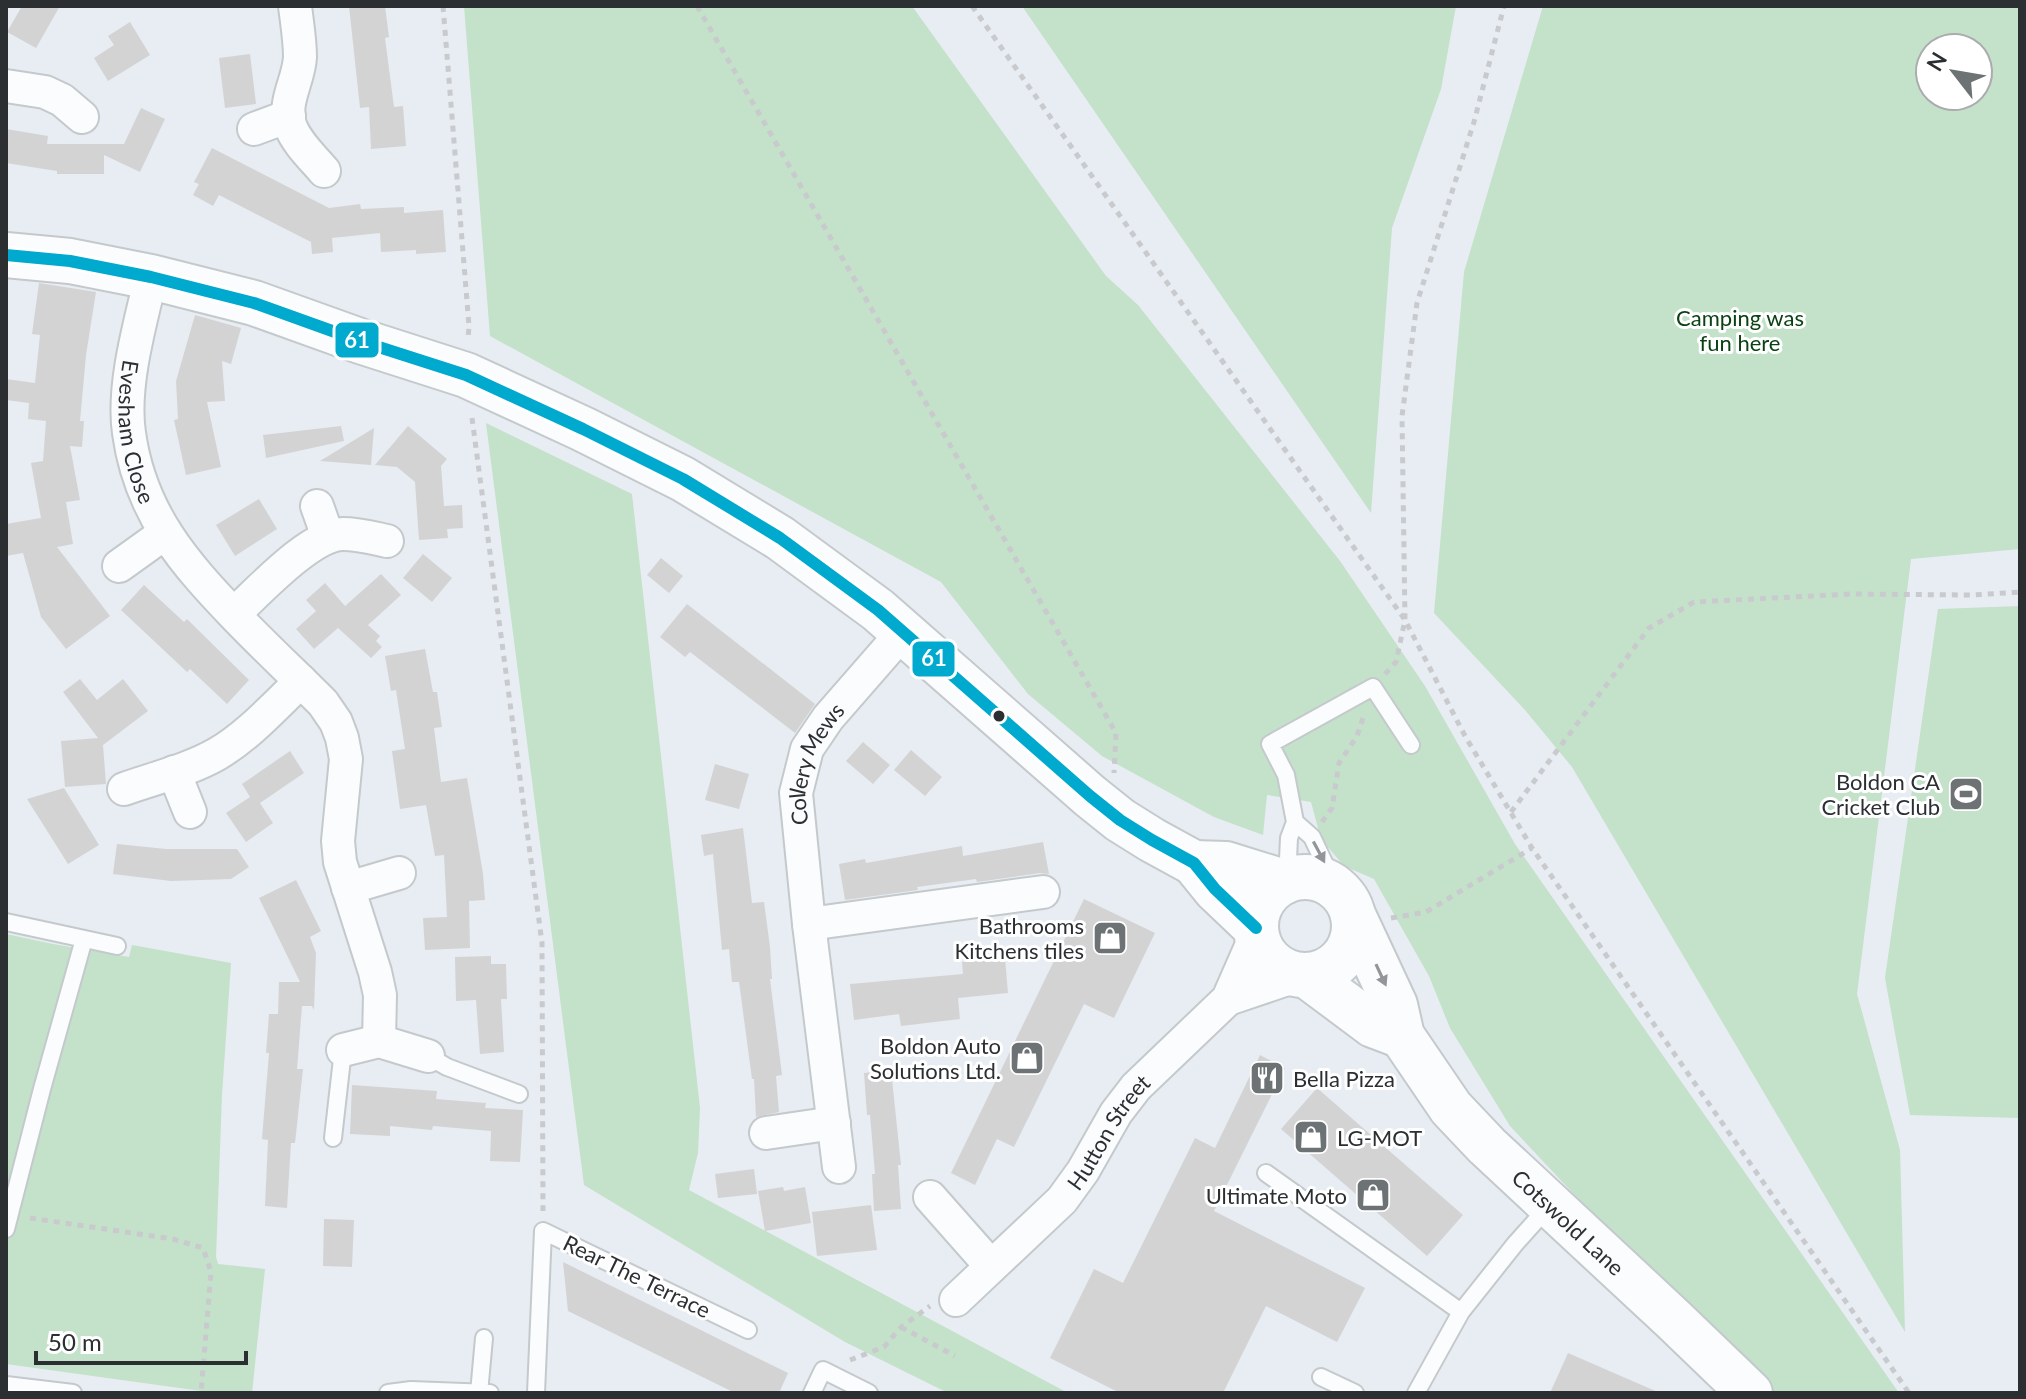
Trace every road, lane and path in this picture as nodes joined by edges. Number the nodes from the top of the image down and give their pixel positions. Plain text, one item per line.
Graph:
1 (295, 6) edge
2 (443, 6) edge
3 (697, 6) edge
4 (972, 6) edge
5 (1504, 6) edge
6 (6, 86) edge
7 (289, 116) junction
8 (82, 117) dead end
9 (254, 129) dead end
10 (324, 171) dead end
11 (6, 255) edge
12 (151, 277) junction
13 (466, 375) junction
14 (317, 506) dead end
15 (165, 533) junction
16 (328, 537) junction
17 (387, 541) dead end
18 (119, 566) dead end
19 (2020, 592) edge
20 (234, 614) junction
21 (1405, 620) junction
22 (903, 632) junction
23 (301, 681) junction
24 (1373, 687) junction
25 (1411, 745) dead end
26 (174, 772) junction
27 (124, 789) dead end
28 (190, 812) dead end
29 (1511, 812) junction
30 (1113, 814) junction
31 (1295, 822) junction
32 (1312, 837) junction
33 (1532, 848) junction
34 (1194, 863) junction
35 (399, 873) dead end
36 (1286, 881) junction
37 (348, 888) junction
38 (1043, 892) dead end
39 (1345, 901) junction
40 (6, 922) edge
41 (809, 924) junction
42 (1257, 931) junction
43 (84, 939) junction
44 (117, 946) dead end
45 (1302, 975) junction
46 (1228, 999) junction
47 (1402, 1036) junction
48 (379, 1041) junction
49 (343, 1050) joint
50 (428, 1056) joint
51 (519, 1094) dead end
52 (834, 1123) junction
53 (766, 1133) dead end
54 (333, 1138) dead end
55 (839, 1167) dead end
56 (1266, 1173) dead end
57 (930, 1197) dead end
58 (1550, 1205) junction
59 (8, 1222) edge
60 (543, 1231) junction
61 (991, 1266) junction
62 (956, 1300) joint
63 (1461, 1312) junction
64 (901, 1327) junction
65 (748, 1330) dead end
66 (484, 1338) dead end
67 (955, 1356) dead end
68 (823, 1370) junction
69 (1321, 1377) dead end
70 (6, 1385) edge
71 (73, 1393) edge
72 (201, 1393) edge
73 (388, 1393) edge
74 (479, 1393) edge
75 (490, 1393) edge
76 (536, 1393) edge
77 (812, 1393) edge
78 (869, 1393) edge
79 (1355, 1393) edge
80 (1416, 1393) edge
81 (1750, 1393) edge
82 (1909, 1393) edge

1 - 7 street
2 - 13 path
3 - 30 path
4 - 21 path
5 - 21 path
6 - 8 street
7 - 9 street
7 - 10 street
11 - 12 street
12 - 13 street
12 - 15 street, Evesham Close
13 - 22 street
13 - 60 path
14 - 16 street
15 - 18 street, Evesham Close
15 - 20 street, Evesham Close
16 - 17 street
16 - 20 street
19 - 29 path
20 - 23 street, Evesham Close
21 - 24 path
21 - 29 path
22 - 30 street
22 - 41 street, Collery Mews
23 - 26 street
23 - 37 street, Evesham Close
24 - 25 lane
24 - 31 lane
24 - 32 path
26 - 27 street
26 - 28 street
29 - 33 path
30 - 34 street
31 - 32 lane
31 - 36 lane
32 -> 39 lane
33 - 39 path
33 - 82 path
34 - 36 street
34 - 42 street
35 - 37 street
36 - 39 street
36 - 42 street
37 - 48 street, Evesham Close
38 - 41 street
39 - 45 street
39 -> 47 street, Cotswold Lane
40 - 43 lane
41 - 52 street, Collery Mews
42 - 45 street
42 - 46 street, Hutton Street
43 - 44 lane
43 - 59 lane
45 - 46 street, Hutton Street
45 - 47 street
46 - 61 street, Hutton Street
47 - 58 street, Cotswold Lane
48 - 49 street
48 - 50 street
49 - 54 lane
50 - 51 lane
52 - 53 street
52 - 55 street, Collery Mews
56 - 63 lane
57 - 61 street
58 - 63 lane
58 - 81 street, Cotswold Lane
59 - 72 path
60 - 65 lane, Rear The Terrace
60 - 76 lane, Rear The Terrace
61 - 62 street, Hutton Street
62 - 64 path
63 - 80 lane
64 - 67 path
64 - 68 path
66 - 74 lane
68 - 77 lane
68 - 78 lane
69 - 79 lane
70 - 71 lane
73 - 74 lane
74 - 75 lane

